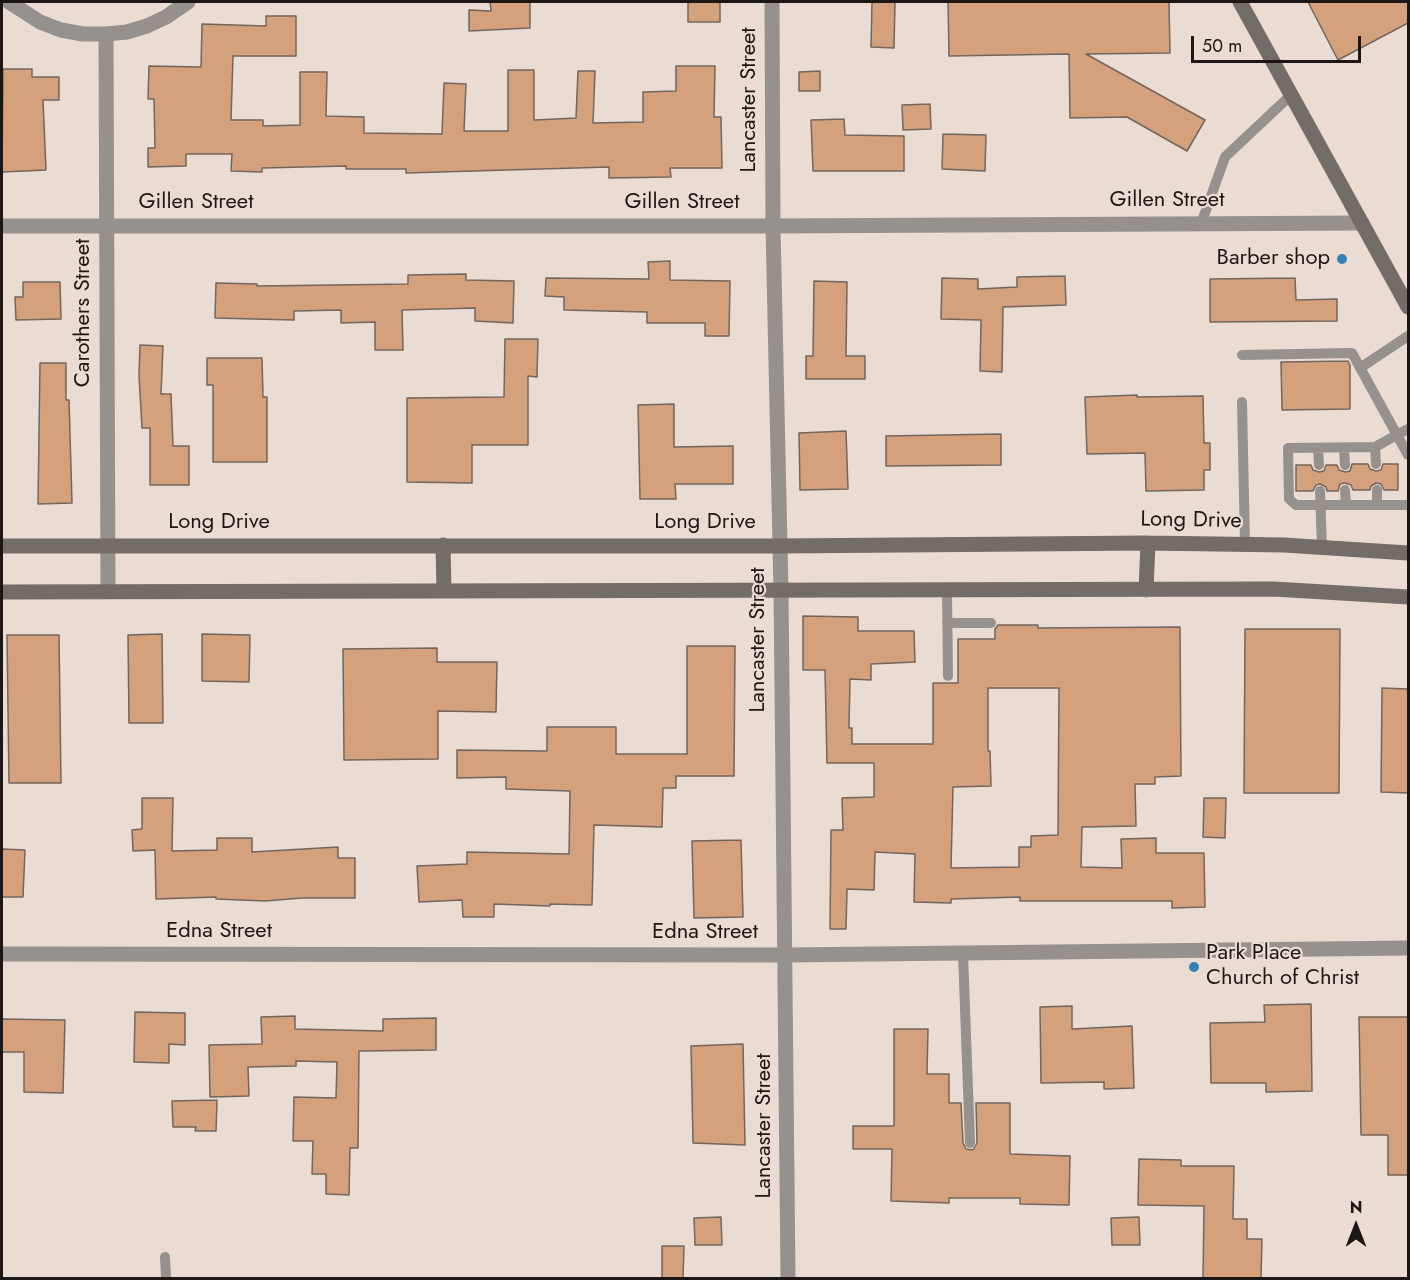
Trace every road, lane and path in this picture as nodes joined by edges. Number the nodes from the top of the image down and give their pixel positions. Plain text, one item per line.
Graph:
1 (9, 2) edge
2 (188, 2) edge
3 (772, 2) edge
4 (1240, 2) edge
5 (106, 34) junction
6 (1291, 95) junction
7 (1362, 223) junction
8 (1201, 224) junction
9 (2, 226) edge
10 (106, 226) junction
11 (773, 226) junction
12 (1408, 307) edge
13 (1408, 336) edge
14 (1242, 355) dead end
15 (1360, 368) junction
16 (1242, 402) dead end
17 (1408, 429) edge
18 (1398, 436) junction
19 (1375, 447) junction
20 (1318, 448) junction
21 (1344, 448) junction
22 (1408, 455) edge
23 (1376, 464) dead end
24 (1319, 465) dead end
25 (1345, 465) dead end
26 (1345, 490) dead end
27 (1377, 490) dead end
28 (1320, 491) dead end
29 (1377, 505) junction
30 (1408, 505) edge
31 (1320, 506) junction
32 (1346, 506) junction
33 (1148, 543) junction
34 (1245, 544) junction
35 (108, 545) junction
36 (443, 545) junction
37 (2, 546) edge
38 (780, 546) junction
39 (1322, 548) junction
40 (1408, 553) edge
41 (947, 590) junction
42 (1146, 590) junction
43 (108, 591) junction
44 (444, 591) junction
45 (781, 591) junction
46 (2, 592) edge
47 (1408, 597) edge
48 (947, 623) junction
49 (991, 623) dead end
50 (948, 676) dead end
51 (1408, 948) edge
52 (2, 954) edge
53 (963, 954) junction
54 (786, 955) junction
55 (970, 1143) dead end
56 (165, 1257) dead end
57 (166, 1278) edge
58 (788, 1278) edge

1 - 5 street
2 - 5 street
3 - 11 street, Lancaster Street
4 - 6 main road
5 - 10 street, Carothers Street
6 - 7 main road
6 - 8 lane
7 - 8 street, Gillen Street
7 - 12 main road
8 - 11 street, Gillen Street
9 - 10 street, Gillen Street
10 - 11 street, Gillen Street
10 - 35 street, Carothers Street
11 - 38 street, Lancaster Street
13 - 15 lane
14 - 15 lane
15 - 18 lane
16 - 34 lane
17 - 18 lane
18 - 19 lane
18 - 22 lane
19 - 21 lane
19 - 23 lane
20 - 21 lane
20 - 24 lane
20 - 31 lane
21 - 25 lane
26 - 32 lane
27 - 29 lane
28 - 31 lane
29 - 30 lane
29 - 32 lane
31 - 32 lane
31 - 39 lane
33 - 34 main road, Long Drive
33 - 38 main road, Long Drive
33 - 42 main road
34 - 39 main road, Long Drive
35 - 36 main road, Long Drive
35 - 37 main road, Long Drive
35 - 43 street, Carothers Street
36 - 38 main road, Long Drive
36 - 44 main road
38 - 45 street, Lancaster Street
39 - 40 main road, Long Drive
41 - 42 main road
41 - 45 main road
41 - 48 lane
42 - 47 main road
43 - 44 main road
43 - 46 main road
44 - 45 main road
45 - 54 street, Lancaster Street
48 - 49 lane
48 - 50 lane
51 - 53 street, Edna Street
52 - 54 street, Edna Street
53 - 54 street, Edna Street
53 - 55 lane
54 - 58 street, Lancaster Street
56 - 57 lane

